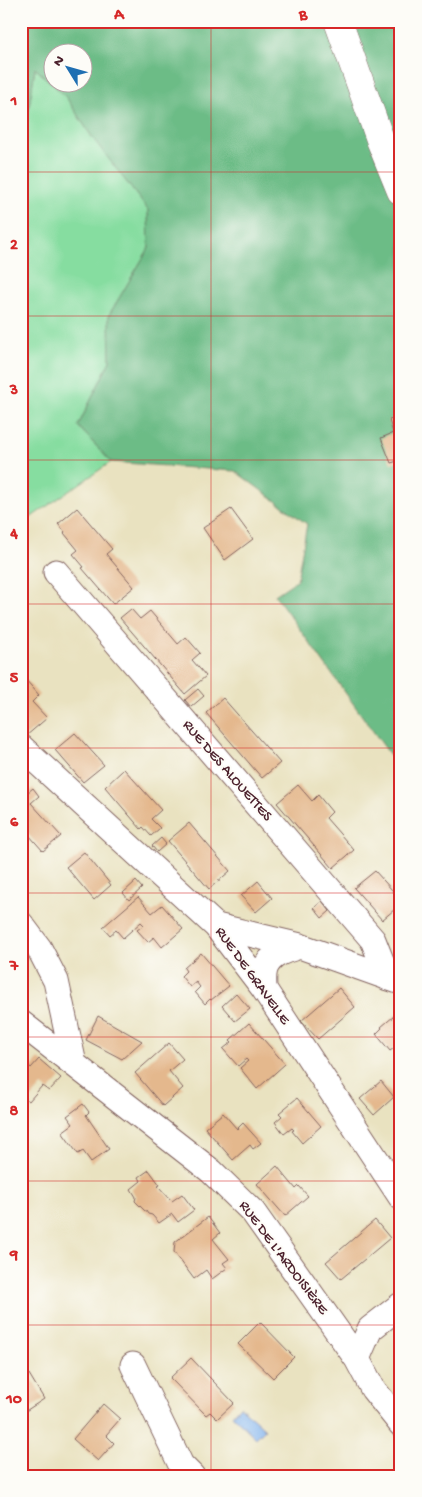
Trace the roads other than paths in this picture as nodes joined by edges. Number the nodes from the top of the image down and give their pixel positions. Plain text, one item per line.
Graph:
1 (338, 21) edge
2 (401, 191) edge
3 (56, 572) dead end
4 (21, 747) edge
5 (21, 924) edge
6 (216, 926) junction
7 (300, 946) junction
8 (394, 980) edge
9 (264, 989) junction
10 (21, 1023) edge
11 (74, 1064) junction
12 (401, 1197) edge
13 (401, 1305) edge
14 (357, 1359) junction
15 (133, 1365) dead end
16 (401, 1424) edge
17 (192, 1476) edge

1 - 2 street
3 - 8 street, RUE DES ALOUETTES
4 - 6 street, RUE DE GRAVELLE
5 - 11 street
6 - 7 street
6 - 9 street, RUE DE GRAVELLE
7 - 8 street
7 - 9 street
9 - 12 street, RUE DE GRAVELLE
10 - 11 street, RUE DE L'ARDOISIÈRE
11 - 14 street, RUE DE L'ARDOISIÈRE
13 - 14 street
14 - 16 street, RUE DE L'ARDOISIÈRE
15 - 17 street

